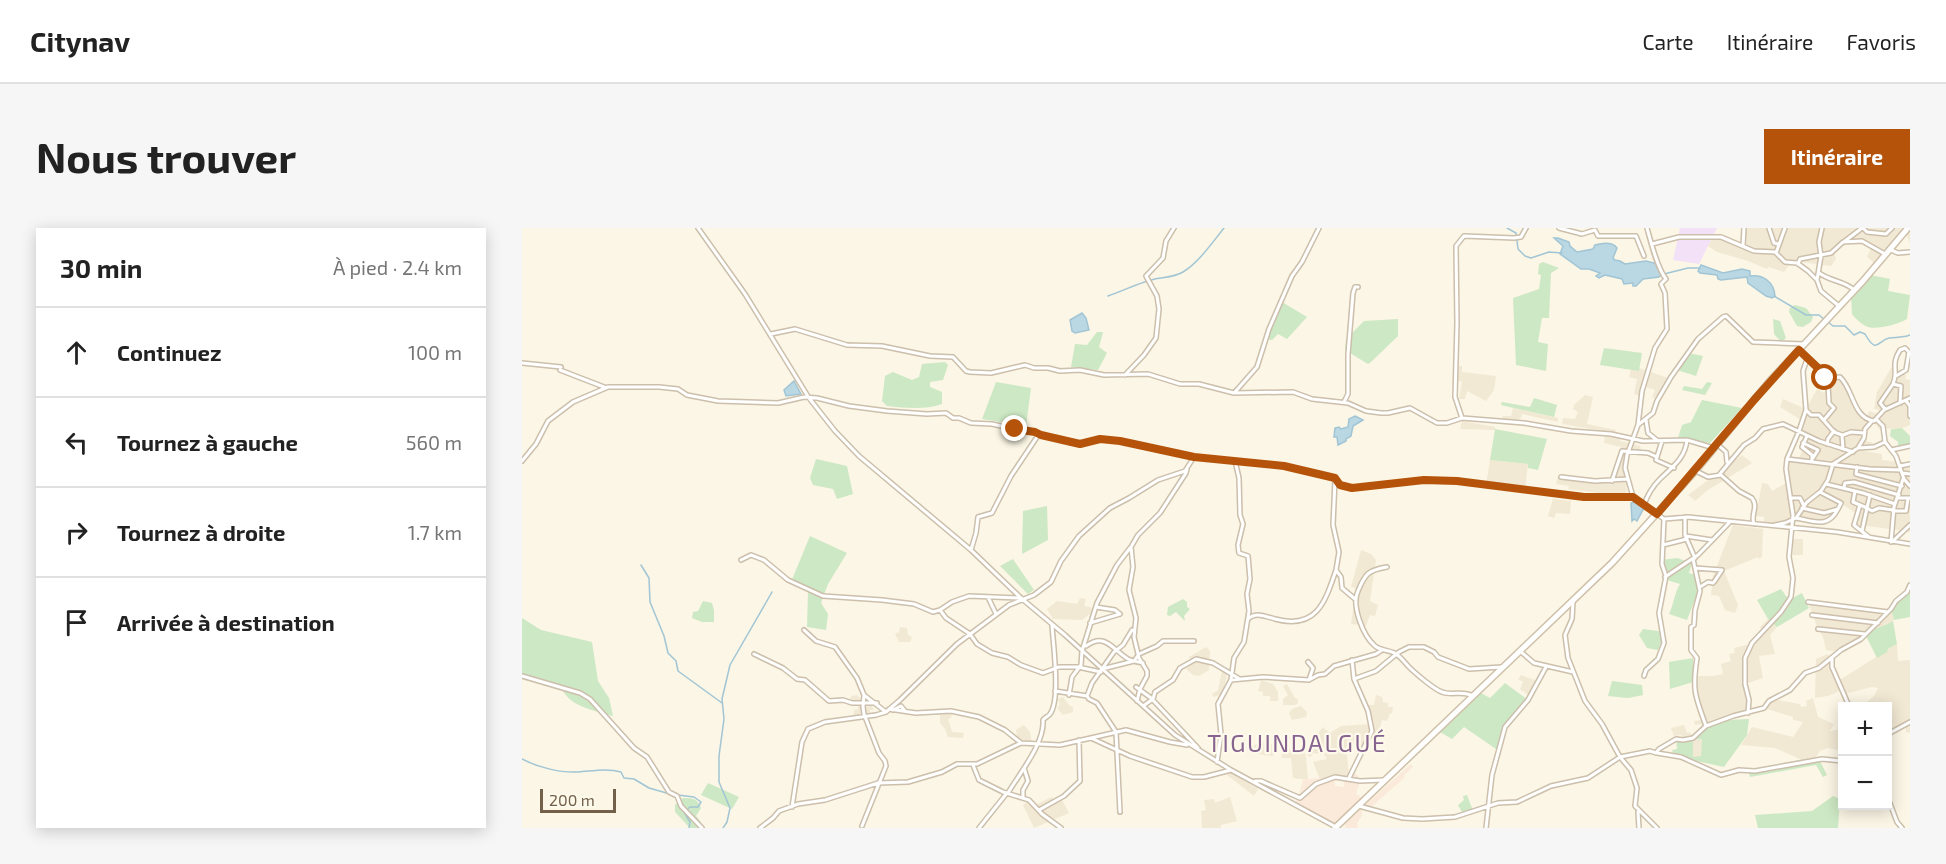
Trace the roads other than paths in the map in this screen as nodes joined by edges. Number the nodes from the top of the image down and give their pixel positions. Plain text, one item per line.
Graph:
1 (698, 228) edge
2 (1174, 228) edge
3 (1319, 228) edge
4 (1526, 228) edge
5 (1559, 228) edge
6 (1647, 228) edge
7 (1744, 228) edge
8 (1769, 228) edge
9 (1785, 228) edge
10 (1822, 228) edge
11 (1863, 228) edge
12 (1892, 228) edge
13 (1908, 228) edge
14 (1843, 242) junction
15 (1651, 244) junction
16 (1778, 244) junction
17 (1743, 246) junction
18 (1887, 252) junction
19 (1910, 252) edge
20 (1776, 253) junction
21 (1644, 256) dead end
22 (1821, 256) junction
23 (1798, 264) junction
24 (1819, 273) junction
25 (1817, 280) junction
26 (1358, 287) dead end
27 (1855, 291) junction
28 (1840, 308) junction
29 (771, 334) junction
30 (1805, 344) junction
31 (1799, 350) junction
32 (1807, 359) junction
33 (522, 363) edge
34 (1821, 371) junction
35 (1125, 375) junction
36 (1896, 376) junction
37 (1893, 384) junction
38 (606, 387) junction
39 (1234, 393) junction
40 (809, 398) junction
41 (1908, 400) edge
42 (1344, 402) junction
43 (1900, 403) junction
44 (1885, 409) junction
45 (1806, 410) junction
46 (1910, 416) edge
47 (1462, 418) junction
48 (1646, 420) junction
49 (1824, 420) junction
50 (1874, 420) junction
51 (1638, 425) junction
52 (1799, 431) junction
53 (1834, 431) junction
54 (1864, 433) junction
55 (1039, 434) junction
56 (1842, 435) junction
57 (1807, 436) junction
58 (1633, 439) junction
59 (1687, 440) junction
60 (1660, 441) junction
61 (1885, 442) junction
62 (1803, 443) junction
63 (1827, 444) junction
64 (1715, 446) junction
65 (1910, 446) edge
66 (1858, 448) junction
67 (1844, 449) junction
68 (1892, 450) junction
69 (1628, 452) junction
70 (1853, 452) junction
71 (1194, 457) junction
72 (1657, 457) junction
73 (1846, 458) junction
74 (1786, 459) junction
75 (1812, 459) junction
76 (522, 460) edge
77 (1235, 461) junction
78 (1727, 464) junction
79 (1833, 464) junction
80 (1910, 464) edge
81 (1846, 465) junction
82 (1857, 467) junction
83 (1674, 468) junction
84 (1187, 469) junction
85 (1696, 470) junction
86 (1901, 470) junction
87 (1856, 474) junction
88 (1910, 474) edge
89 (1719, 475) junction
90 (1561, 477) dead end
91 (1335, 478) junction
92 (1627, 479) junction
93 (1904, 479) junction
94 (1881, 480) junction
95 (1612, 481) junction
96 (1854, 482) junction
97 (1826, 484) junction
98 (1902, 486) junction
99 (1910, 486) edge
100 (1844, 487) junction
101 (1878, 489) junction
102 (1856, 491) junction
103 (1820, 492) junction
104 (1870, 495) junction
105 (1633, 497) junction
106 (1898, 497) junction
107 (1790, 498) junction
108 (1909, 499) edge
109 (1895, 504) junction
110 (1644, 505) junction
111 (1860, 505) junction
112 (1803, 507) junction
113 (1867, 508) junction
114 (1838, 509) junction
115 (1893, 510) junction
116 (1657, 514) junction
117 (1685, 517) junction
118 (1664, 519) junction
119 (1794, 519) junction
120 (1721, 522) junction
121 (1729, 523) junction
122 (1754, 524) junction
123 (1910, 525) edge
124 (1768, 526) junction
125 (1792, 529) junction
126 (1721, 530) junction
127 (1862, 531) junction
128 (1686, 538) junction
129 (1870, 538) junction
130 (1712, 540) junction
131 (1891, 542) junction
132 (1910, 544) edge
133 (1663, 545) junction
134 (1131, 546) junction
135 (971, 550) junction
136 (1694, 558) junction
137 (741, 560) dead end
138 (1387, 567) dead end
139 (1695, 568) junction
140 (1336, 570) junction
141 (1665, 577) junction
142 (1910, 585) edge
143 (1700, 587) junction
144 (988, 597) junction
145 (1022, 599) junction
146 (1356, 600) junction
147 (1572, 601) junction
148 (1808, 602) dead end
149 (1095, 607) junction
150 (940, 610) junction
151 (1888, 612) junction
152 (996, 614) junction
153 (1812, 615) dead end
154 (1248, 619) junction
155 (1090, 622) junction
156 (1878, 623) junction
157 (1052, 625) junction
158 (1134, 628) junction
159 (1818, 629) dead end
160 (804, 630) dead end
161 (970, 634) junction
162 (1865, 634) junction
163 (1194, 640) dead end
164 (1083, 649) junction
165 (1117, 649) junction
166 (1382, 650) junction
167 (1520, 651) junction
168 (754, 654) dead end
169 (1139, 654) junction
170 (1397, 654) junction
171 (1833, 656) junction
172 (1352, 660) junction
173 (1134, 661) junction
174 (1308, 662) dead end
175 (1143, 663) junction
176 (1078, 667) junction
177 (1504, 667) junction
178 (1546, 667) junction
179 (1056, 668) junction
180 (1101, 670) junction
181 (1573, 672) junction
182 (1232, 674) junction
183 (522, 676) edge
184 (1644, 676) dead end
185 (1240, 678) junction
186 (1354, 679) junction
187 (1231, 680) junction
188 (1310, 680) junction
189 (1138, 688) junction
190 (1055, 691) junction
191 (1070, 694) junction
192 (864, 695) junction
193 (1087, 696) junction
194 (1473, 696) junction
195 (1153, 699) junction
196 (1137, 701) junction
197 (1847, 702) edge
198 (877, 703) junction
199 (863, 704) junction
200 (1143, 706) junction
201 (890, 710) junction
202 (1748, 713) junction
203 (866, 716) junction
204 (1910, 722) edge
205 (1706, 726) junction
206 (1892, 731) edge
207 (1116, 732) junction
208 (1091, 738) junction
209 (1079, 740) junction
210 (1021, 743) junction
211 (1037, 743) junction
212 (1188, 745) junction
213 (1117, 751) junction
214 (1202, 751) junction
215 (1656, 753) junction
216 (1620, 757) junction
217 (1838, 761) edge
218 (1217, 762) junction
219 (973, 765) junction
220 (1024, 768) junction
221 (1231, 770) junction
222 (1348, 778) junction
223 (1386, 780) junction
224 (1253, 781) junction
225 (881, 783) junction
226 (1008, 793) junction
227 (1023, 798) junction
228 (1359, 806) junction
229 (792, 807) junction
230 (1487, 807) junction
231 (1039, 810) junction
232 (1638, 810) junction
233 (1892, 810) edge
234 (1120, 812) dead end
235 (862, 826) dead end
236 (702, 828) edge
237 (760, 828) edge
238 (979, 828) edge
239 (1061, 828) edge
240 (1336, 828) edge
241 (1486, 828) edge
242 (1639, 828) edge
243 (1657, 828) edge
244 (1902, 828) edge

1 - 29 street
2 - 35 street
3 - 39 street
4 - 47 street
5 - 21 street
6 - 15 street
7 - 17 street
8 - 16 street
9 - 16 street
10 - 22 street
11 - 12 street
11 - 14 street
13 - 18 street
14 - 18 street
14 - 22 street
15 - 17 street
15 - 51 street
16 - 20 street
17 - 20 street
18 - 19 street
18 - 27 street
20 - 23 street
22 - 23 street
22 - 24 street
23 - 25 street
24 - 25 street
24 - 27 street
25 - 28 street
26 - 42 street
27 - 28 street
28 - 30 street
29 - 35 street
29 - 40 street
30 - 31 street
30 - 48 street
31 - 32 street
31 - 64 street
32 - 34 street
32 - 45 street
33 - 38 street
34 - 49 street
34 - 50 street
35 - 39 street
36 - 36 street
36 - 37 street
37 - 43 street
37 - 44 street
38 - 40 street
38 - 76 street
39 - 42 street
40 - 55 street
40 - 135 street
41 - 43 street
41 - 46 street
42 - 47 street
43 - 44 street
44 - 50 street
45 - 49 street
45 - 52 street
47 - 58 street
48 - 51 street
48 - 60 street
49 - 53 street
50 - 54 street
50 - 61 street
51 - 58 street
52 - 57 street
52 - 74 street
52 - 78 street
53 - 56 street
53 - 63 street
54 - 56 street
54 - 66 street
55 - 71 street
55 - 135 street
56 - 67 street
57 - 62 street
57 - 63 street
58 - 60 street
58 - 69 street
59 - 60 street
59 - 64 street
59 - 83 street
60 - 72 street
61 - 66 street
61 - 68 street
62 - 75 street
62 - 75 street
63 - 67 street
64 - 78 street
64 - 85 street
65 - 68 street
66 - 70 street
67 - 70 street
68 - 86 street
69 - 72 street
69 - 92 street
69 - 95 street
70 - 73 street
71 - 77 street
71 - 84 street
72 - 83 street
73 - 79 street
73 - 81 street
74 - 75 street
74 - 107 street
75 - 79 street
77 - 91 street
77 - 154 street
78 - 89 street
79 - 81 street
79 - 97 street
80 - 86 street
81 - 82 street
82 - 86 street
82 - 87 street
83 - 110 street
84 - 134 street
84 - 145 street
85 - 89 street
85 - 116 street
86 - 88 street
86 - 93 street
87 - 94 street
87 - 96 street
89 - 122 street
90 - 95 street
91 - 105 street
91 - 140 street
92 - 95 street
92 - 105 street
93 - 98 street
93 - 99 street
94 - 98 street
94 - 101 street
96 - 100 street
96 - 101 street
97 - 100 street
97 - 103 street
98 - 106 street
100 - 102 street
101 - 106 street
102 - 104 street
102 - 111 street
103 - 112 street
103 - 114 street
104 - 109 street
104 - 113 street
105 - 110 street
106 - 108 street
106 - 109 street
107 - 112 street
107 - 119 street
108 - 115 street
109 - 115 street
110 - 116 street
111 - 113 street
111 - 127 street
112 - 114 street
112 - 119 street
113 - 115 street
113 - 127 street
114 - 119 street
115 - 131 street
116 - 118 street
116 - 147 street
117 - 118 street
117 - 120 street
117 - 128 street
118 - 133 street
119 - 124 street
119 - 125 street
120 - 121 street
120 - 126 street
121 - 122 street
121 - 126 street
122 - 124 street
123 - 131 street
124 - 125 street
125 - 129 street
125 - 202 street
126 - 130 street
127 - 129 street
128 - 130 street
128 - 133 street
128 - 136 street
129 - 131 street
130 - 136 street
131 - 132 street
133 - 141 street
134 - 149 street
134 - 158 street
135 - 145 street
136 - 139 street
136 - 141 street
137 - 150 street
138 - 146 street
139 - 143 street
139 - 143 street
140 - 146 street
140 - 154 street
141 - 184 street
142 - 151 street
143 - 205 street
144 - 145 street
144 - 150 street
144 - 152 street
145 - 152 street
145 - 157 street
146 - 166 street
147 - 167 street
147 - 181 street
148 - 151 street
149 - 155 street
149 - 155 street
150 - 161 street
151 - 156 street
152 - 161 street
153 - 156 street
154 - 182 street
155 - 164 street
156 - 162 street
157 - 164 street
157 - 179 street
158 - 165 street
158 - 169 street
159 - 162 street
160 - 192 street
161 - 179 street
161 - 201 street
162 - 171 street
163 - 169 street
164 - 165 street
164 - 176 street
164 - 180 street
165 - 173 street
165 - 180 street
166 - 170 street
166 - 172 street
167 - 177 street
167 - 178 street
168 - 199 street
169 - 173 street
169 - 175 street
170 - 177 street
170 - 186 street
170 - 194 street
171 - 197 street
171 - 202 street
172 - 186 street
172 - 188 street
173 - 175 street
173 - 180 street
174 - 188 street
175 - 189 street
176 - 179 street
176 - 180 street
176 - 191 street
177 - 194 street
178 - 181 street
178 - 230 street
179 - 190 street
180 - 193 street
180 - 196 street
181 - 216 street
182 - 185 street
182 - 187 street
182 - 195 street
183 - 236 street
185 - 187 street
185 - 188 street
186 - 222 street
187 - 218 street
189 - 195 street
189 - 196 street
190 - 191 street
190 - 211 street
191 - 193 street
192 - 198 street
192 - 199 street
193 - 207 street
194 - 223 street
195 - 200 street
195 - 214 street
196 - 200 street
198 - 199 street
198 - 201 street
199 - 203 street
200 - 212 street
201 - 203 street
201 - 210 street
202 - 205 street
203 - 225 street
203 - 229 street
204 - 206 street
205 - 215 street
207 - 208 street
207 - 212 street
207 - 213 street
208 - 209 street
208 - 213 street
209 - 211 street
209 - 231 street
210 - 211 street
210 - 219 street
211 - 220 street
212 - 214 street
213 - 221 street
213 - 234 street
214 - 218 street
215 - 216 street
215 - 217 street
216 - 230 street
216 - 232 street
218 - 221 street
219 - 225 street
219 - 226 street
220 - 226 street
220 - 227 street
221 - 224 street
222 - 223 street
222 - 224 street
223 - 228 street
224 - 240 street
225 - 229 street
225 - 235 street
226 - 227 street
226 - 238 street
227 - 231 street
228 - 230 street
228 - 240 street
229 - 237 street
230 - 241 street
231 - 239 street
232 - 242 street
232 - 243 street
233 - 244 street

